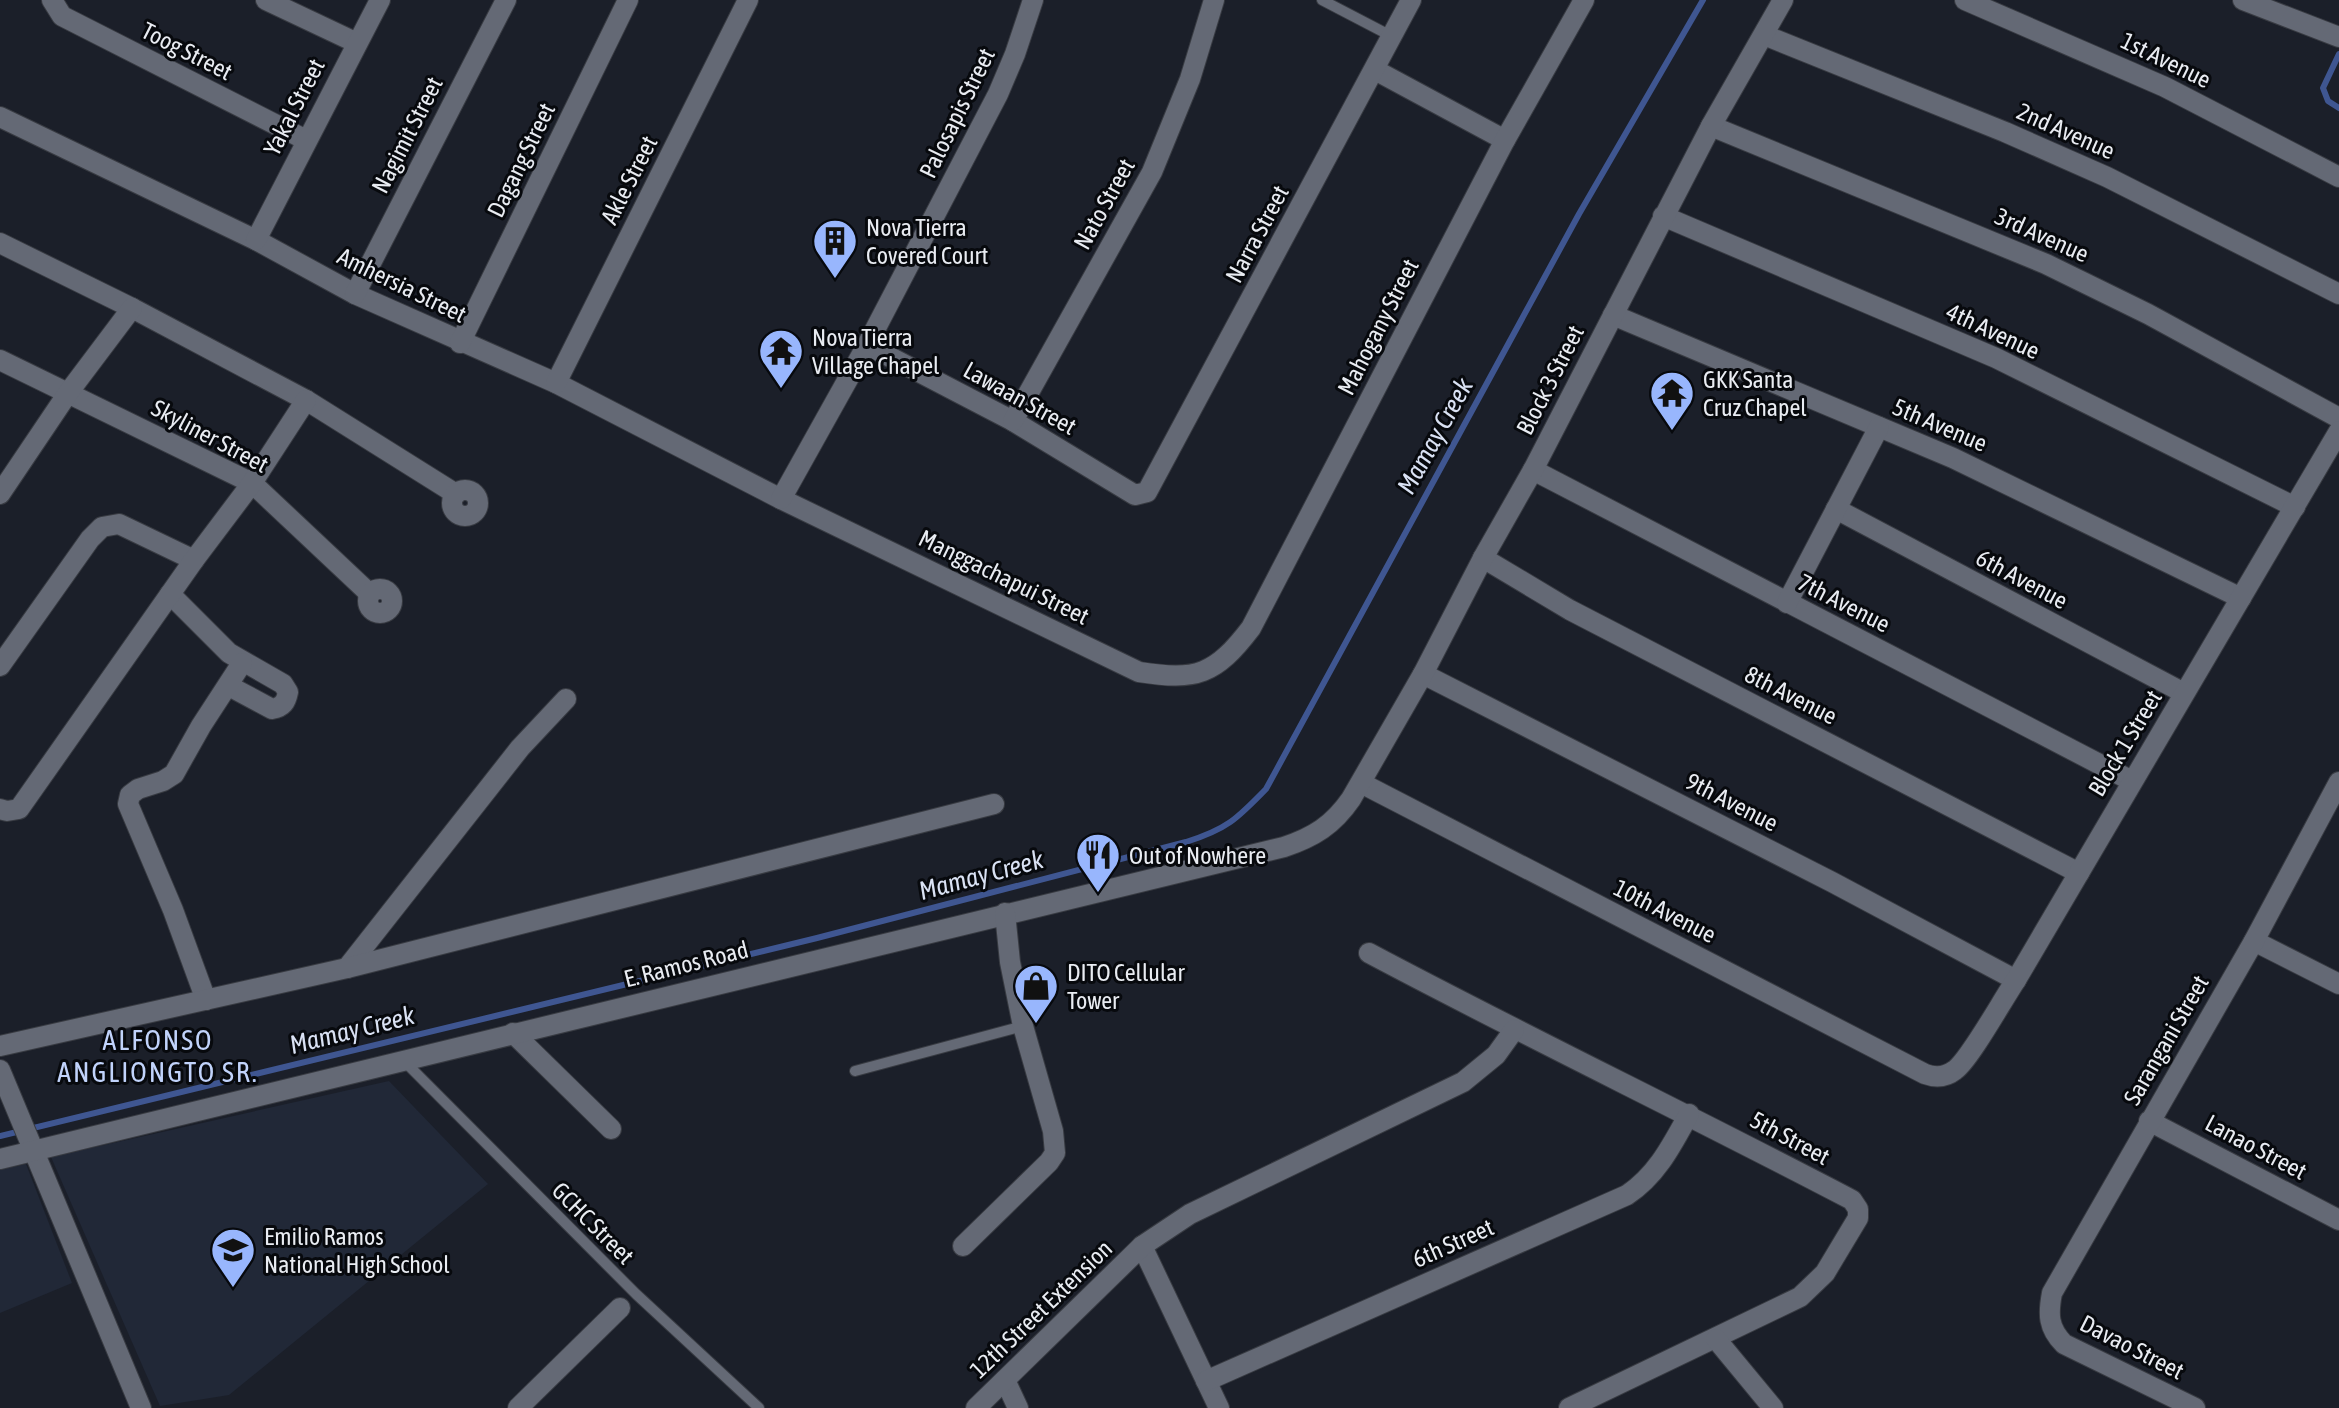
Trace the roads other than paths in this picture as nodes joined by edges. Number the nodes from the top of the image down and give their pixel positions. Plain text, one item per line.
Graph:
1 (52, 0) edge
2 (266, 0) edge
3 (380, 0) edge
4 (506, 0) edge
5 (628, 0) edge
6 (748, 0) edge
7 (1033, 0) edge
8 (1214, 0) edge
9 (1322, 0) edge
10 (1411, 0) edge
11 (1584, 0) edge
12 (1783, 0) edge
13 (1965, 0) edge
14 (2243, 0) edge
15 (1764, 35) junction
16 (1393, 37) junction
17 (2339, 37) edge
18 (357, 43) junction
19 (1375, 70) junction
20 (0, 117) edge
21 (1711, 126) junction
22 (306, 140) junction
23 (1505, 140) junction
24 (2339, 177) edge
25 (1663, 216) junction
26 (256, 240) junction
27 (0, 243) edge
28 (355, 294) junction
29 (2339, 294) edge
30 (132, 308) junction
31 (1613, 315) junction
32 (460, 343) junction
33 (867, 345) junction
34 (0, 360) edge
35 (556, 383) junction
36 (68, 393) junction
37 (306, 400) junction
38 (2339, 418) edge
39 (1013, 421) junction
40 (1879, 427) junction
41 (2339, 431) edge
42 (1533, 470) junction
43 (252, 483) junction
44 (1147, 492) joint
45 (0, 494) edge
46 (456, 494) dead end
47 (781, 499) junction
48 (2295, 507) junction
49 (1836, 509) junction
50 (1483, 558) junction
51 (194, 560) junction
52 (170, 594) junction
53 (370, 594) dead end
54 (2241, 598) junction
55 (1787, 603) junction
56 (242, 663) junction
57 (0, 666) edge
58 (1209, 671) joint
59 (1423, 674) junction
60 (229, 686) junction
61 (2184, 693) junction
62 (566, 699) dead end
63 (2132, 781) junction
64 (2339, 782) edge
65 (1361, 783) junction
66 (994, 804) dead end
67 (3, 810) edge
68 (2079, 873) junction
69 (1005, 913) junction
70 (2254, 941) junction
71 (1369, 953) dead end
72 (347, 968) junction
73 (2016, 980) junction
74 (2339, 984) edge
75 (206, 1000) junction
76 (1023, 1026) junction
77 (1514, 1030) junction
78 (513, 1033) junction
79 (0, 1046) edge
80 (404, 1061) junction
81 (0, 1070) edge
82 (855, 1071) dead end
83 (1947, 1074) joint
84 (1689, 1114) junction
85 (2149, 1121) junction
86 (611, 1129) dead end
87 (28, 1136) junction
88 (0, 1159) edge
89 (2339, 1220) edge
90 (963, 1246) dead end
91 (1142, 1246) junction
92 (628, 1301) junction
93 (2050, 1326) joint
94 (1716, 1339) junction
95 (1005, 1380) junction
96 (1206, 1381) junction
97 (141, 1408) edge
98 (518, 1408) edge
99 (759, 1408) edge
100 (976, 1408) edge
101 (1018, 1408) edge
102 (1219, 1408) edge
103 (1569, 1408) edge
104 (1773, 1408) edge
105 (2195, 1408) edge

1 - 22 street, Toog Street
2 - 18 street
3 - 18 street, Yakal Street
4 - 28 street, Nagimit Street
5 - 32 street, Dagang Street
6 - 35 street, Akle Street
7 - 33 street, Palosapis Street
8 - 39 street, Nato Street
9 - 16 lane
10 - 16 street, Narra Street
11 - 23 street, Mahogany Street
12 - 15 street, Block 3 Street
13 - 24 street, 1st Avenue
14 - 17 street
15 - 21 street, Block 3 Street
15 - 29 street, 2nd Avenue
16 - 19 street, Narra Street
18 - 22 street, Yakal Street
19 - 23 street
19 - 44 street, Narra Street
20 - 26 street, Amhersia Street
21 - 25 street, Block 3 Street
21 - 38 street, 3rd Avenue
22 - 26 street, Yakal Street
23 - 58 street, Mahogany Street
25 - 31 street, Block 3 Street
25 - 48 street, 4th Avenue
26 - 28 street, Amhersia Street
27 - 30 street
28 - 32 street, Amhersia Street
30 - 36 street
30 - 37 street
31 - 40 street, 5th Avenue
31 - 42 street, Block 3 Street
32 - 35 street, Amhersia Street
33 - 39 street, Lawaan Street
33 - 47 street, Palosapis Street
34 - 36 street, Skyliner Street
35 - 47 street, Amhersia Street
36 - 43 street, Skyliner Street
36 - 45 street
37 - 43 street
37 - 46 street
39 - 44 street, Lawaan Street
40 - 49 street
40 - 54 street, 5th Avenue
41 - 48 street, Block 1 Street
42 - 50 street, Block 3 Street
42 - 55 street, 7th Avenue
43 - 51 street
43 - 53 street, Skyliner Street
47 - 58 street, Manggachapui Street
48 - 54 street, Block 1 Street
49 - 55 street
49 - 61 street, 6th Avenue
50 - 59 street, Block 3 Street
50 - 68 street, 8th Avenue
51 - 52 street
51 - 57 street
52 - 56 street
52 - 67 street
54 - 61 street, Block 1 Street
55 - 63 street, 7th Avenue
56 - 60 street
56 - 60 street
59 - 65 street, Block 3 Street
59 - 73 street, 9th Avenue
60 - 75 street
61 - 63 street, Block 1 Street
62 - 72 street
63 - 68 street, Block 1 Street
64 - 70 street, Sarangani Street
65 - 69 street, E. Ramos Road
65 - 83 street, 10th Avenue
66 - 72 street
68 - 73 street, Block 1 Street
69 - 76 street
69 - 78 street, E. Ramos Road
70 - 74 street
70 - 85 street, Sarangani Street
71 - 77 street, 5th Street
72 - 75 street
73 - 83 street, Block 1 Street
75 - 79 street
76 - 82 lane
76 - 90 street
77 - 84 street, 5th Street
77 - 91 street
78 - 80 street, E. Ramos Road
78 - 86 street
80 - 87 street, E. Ramos Road
80 - 92 lane, GCHC Street
81 - 87 street
84 - 94 street, 5th Street
84 - 96 street, 6th Street
85 - 89 street, Lanao Street
85 - 93 street, Sarangani Street
87 - 88 street, E. Ramos Road
87 - 97 street
91 - 95 street, 12th Street Extension
91 - 96 street
92 - 98 street
92 - 99 lane, GCHC Street
93 - 105 street, Davao Street
94 - 103 street, 5th Street
94 - 104 street
95 - 100 street, 12th Street Extension
95 - 101 street
96 - 102 street

